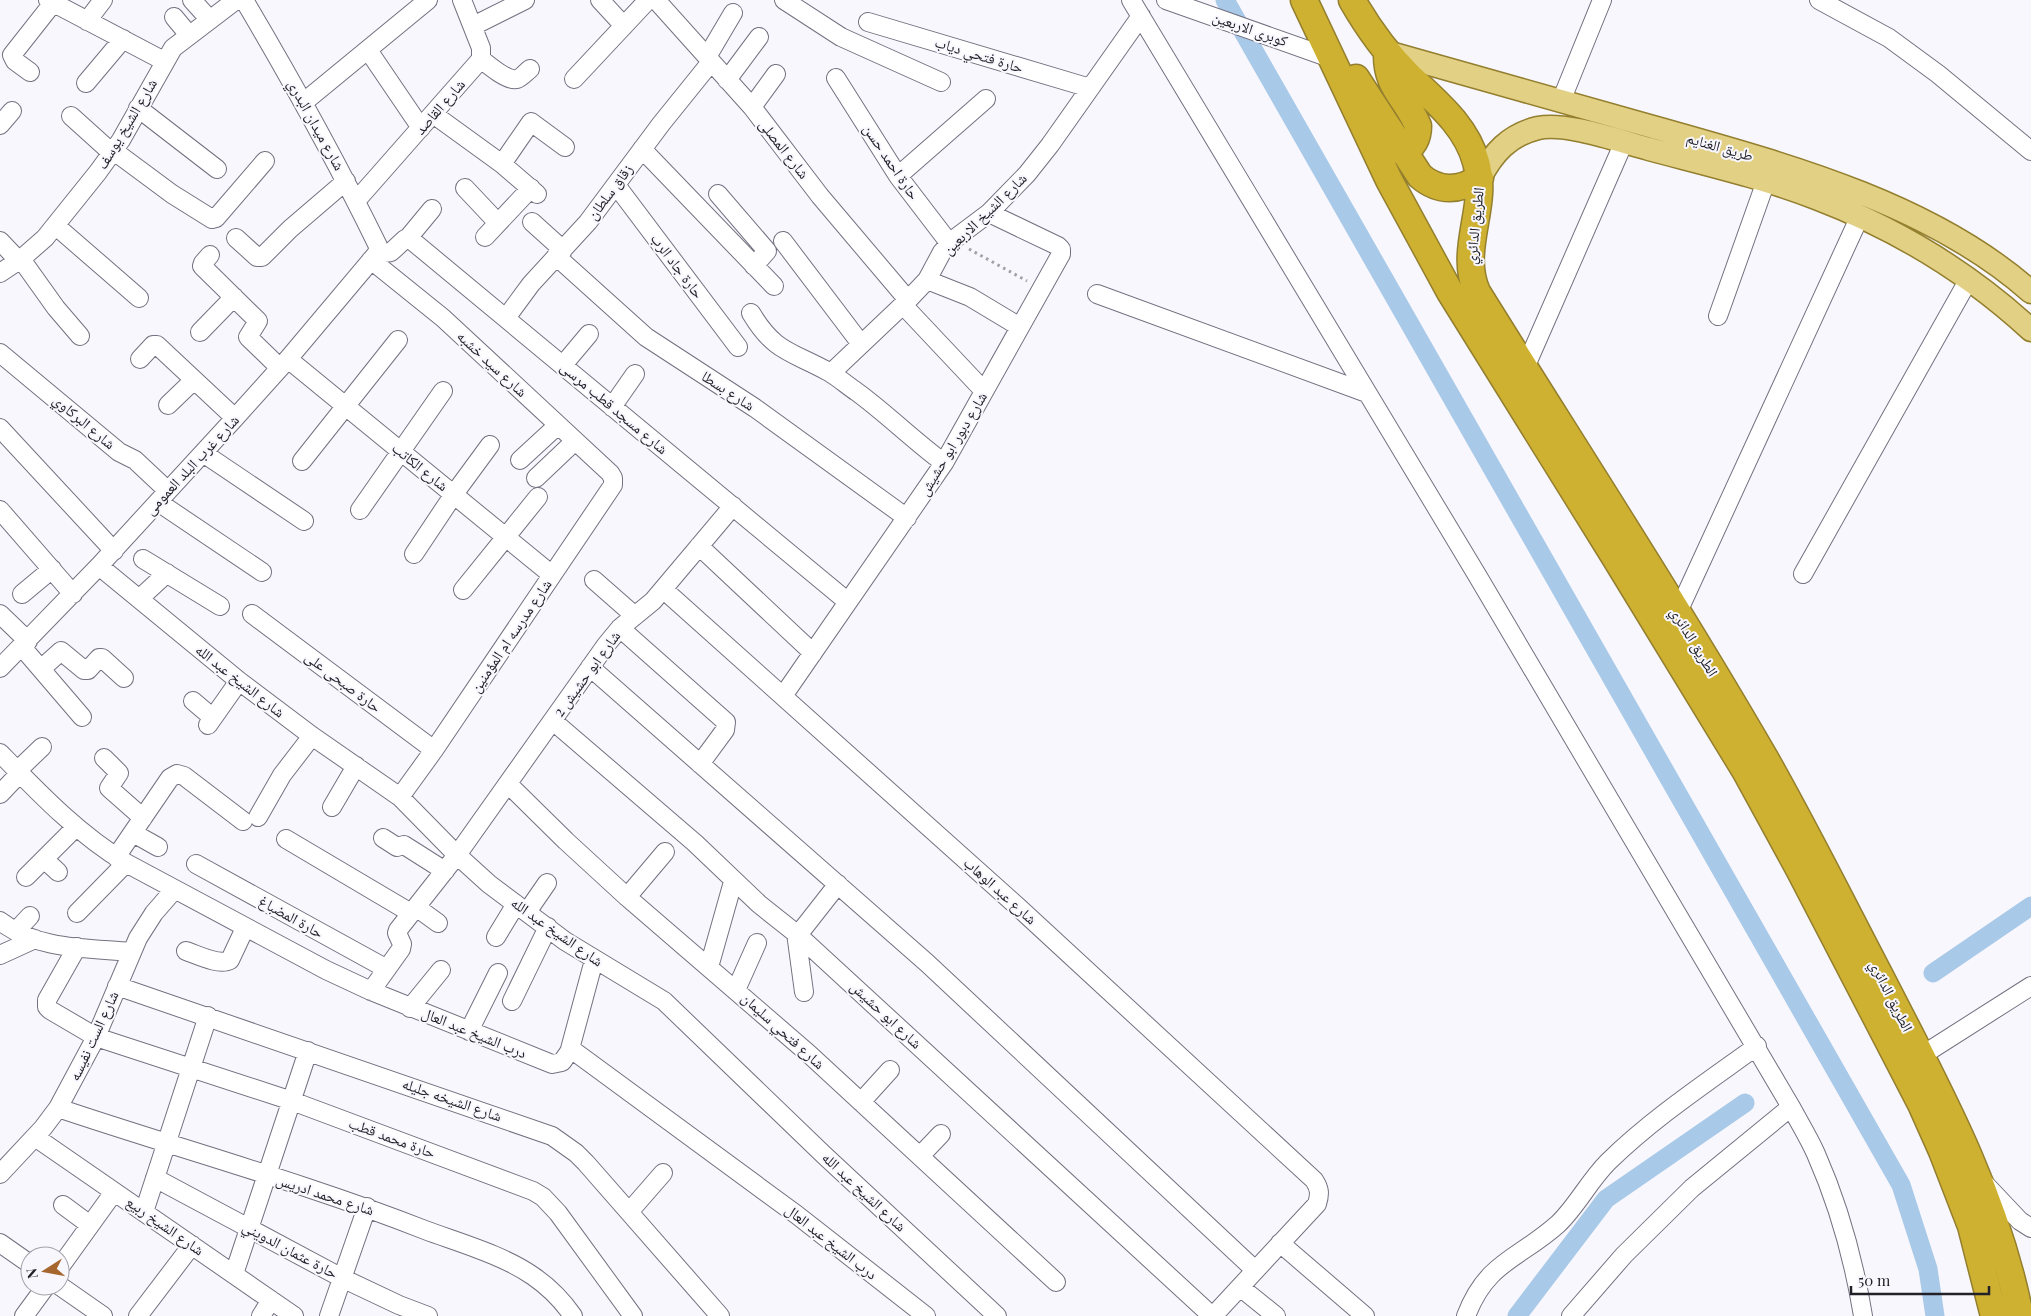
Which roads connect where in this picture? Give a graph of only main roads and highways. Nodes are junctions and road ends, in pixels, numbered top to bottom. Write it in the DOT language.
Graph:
graph roads {
  1 [pos="1304,0"];
  2 [pos="1352,0"];
  3 [pos="1387,52"];
  4 [pos="1332,59"];
  5 [pos="1403,152"];
  6 [pos="1480,178"];
  7 [pos="2029,287"];
  8 [pos="2031,330"];
  9 [pos="1992,1254"];
  10 [pos="1994,1316"];
  11 [pos="2020,1316"];
  1 -- 4 [label="highway, الطريق الدائري"];
  2 -- 3 [label="highway, الطريق الدائري"];
  3 -- 5 [label="highway"];
  3 -- 6 [label="highway, الطريق الدائري"];
  3 -- 7 [label="main road, طريق الغنايم"];
  4 -- 5 [label="highway"];
  4 -- 9 [label="highway, الطريق الدائري"];
  5 -- 6 [label="highway"];
  6 -- 8 [label="main road, طريق الغنايم"];
  6 -- 9 [label="highway, الطريق الدائري"];
  9 -- 10 [label="highway, الطريق الدائري"];
  9 -- 11 [label="highway, الطريق الدائري"];
}
